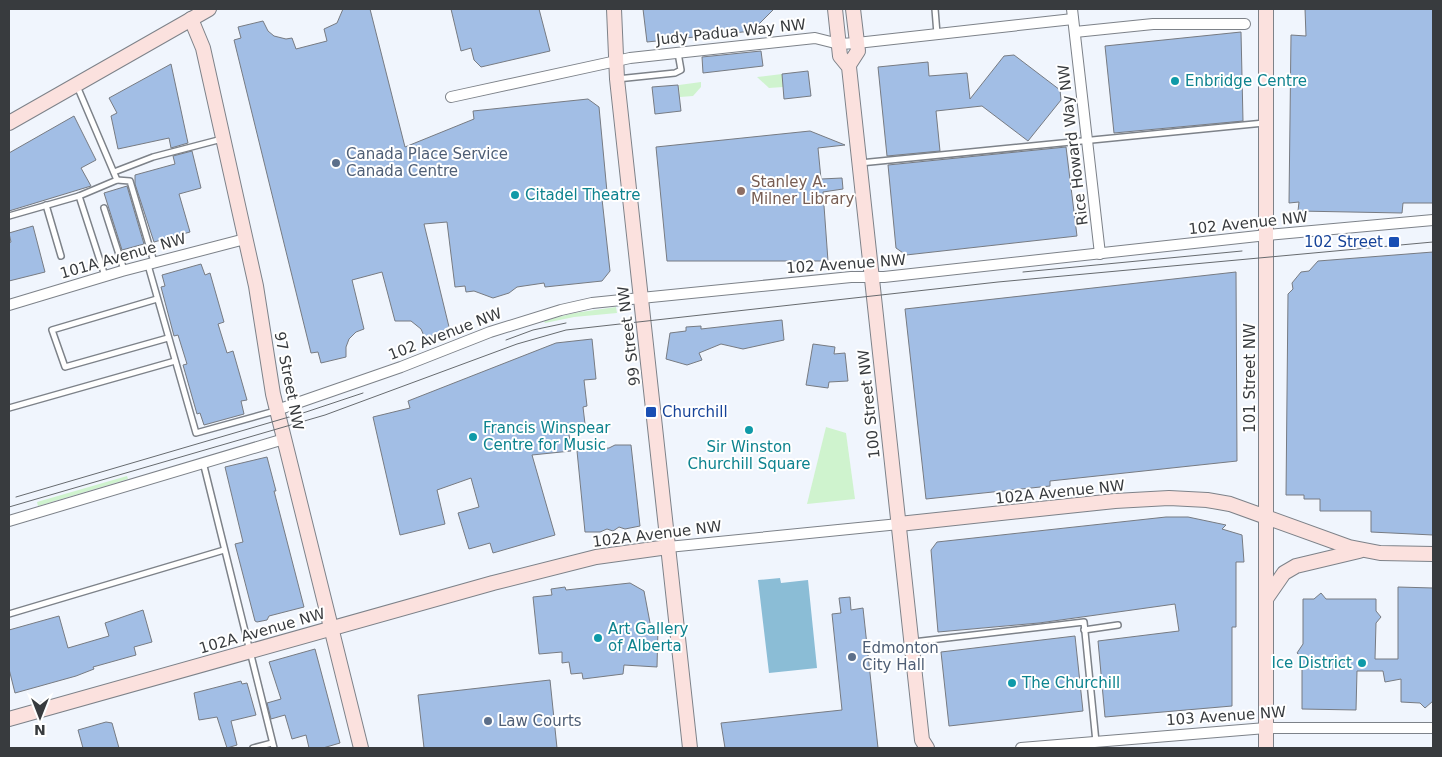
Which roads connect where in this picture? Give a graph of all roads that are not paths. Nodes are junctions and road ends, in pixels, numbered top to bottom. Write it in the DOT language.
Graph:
graph roads {
  1 [pos="209,9"];
  2 [pos="614,9"];
  3 [pos="834,9"];
  4 [pos="853,9"];
  5 [pos="935,9"];
  6 [pos="1266,9"];
  7 [pos="1073,14"];
  8 [pos="191,19"];
  9 [pos="1245,24"];
  10 [pos="1075,32"];
  11 [pos="938,34"];
  12 [pos="848,44"];
  13 [pos="678,52"];
  14 [pos="616,61"];
  15 [pos="617,79"];
  16 [pos="76,84"];
  17 [pos="451,97"];
  18 [pos="9,123"];
  19 [pos="1267,123"];
  20 [pos="223,139"];
  21 [pos="1087,140"];
  22 [pos="860,163"];
  23 [pos="114,172"];
  24 [pos="117,180"];
  25 [pos="79,196"];
  26 [pos="46,205"];
  27 [pos="104,208"];
  28 [pos="9,216"];
  29 [pos="1433,220"];
  30 [pos="1267,235"];
  31 [pos="245,239"];
  32 [pos="1100,254"];
  33 [pos="62,256"];
  34 [pos="151,264"];
  35 [pos="124,271"];
  36 [pos="104,276"];
  37 [pos="872,277"];
  38 [pos="641,298"];
  39 [pos="157,299"];
  40 [pos="9,305"];
  41 [pos="168,338"];
  42 [pos="175,361"];
  43 [pos="9,408"];
  44 [pos="278,410"];
  45 [pos="284,438"];
  46 [pos="203,461"];
  47 [pos="1266,516"];
  48 [pos="9,521"];
  49 [pos="899,524"];
  50 [pos="668,547"];
  51 [pos="224,550"];
  52 [pos="1364,550"];
  53 [pos="1433,554"];
  54 [pos="1266,599"];
  55 [pos="9,614"];
  56 [pos="1118,626"];
  57 [pos="332,628"];
  58 [pos="1084,630"];
  59 [pos="911,642"];
  60 [pos="250,651"];
  61 [pos="9,719"];
  62 [pos="1266,728"];
  63 [pos="1433,728"];
  64 [pos="1096,742"];
  65 [pos="273,745"];
  66 [pos="922,746"];
  67 [pos="253,748"];
  68 [pos="361,748"];
  69 [pos="690,748"];
  70 [pos="1021,748"];
  71 [pos="1266,748"];
  1 -- 8 [label="main road"];
  2 -- 14 [label="main road, 99 Street NW"];
  3 -- 12 [label="main road, 100 Street NW"];
  4 -- 12 [label="main road, 100 Street NW"];
  5 -- 11 [label="lane"];
  6 -- 19 [label="main road, 101 Street NW"];
  7 -- 10 [label="street, Rice Howard Way NW"];
  7 -- 11 [label="street, Rice Howard Way NW"];
  8 -- 16 [label="main road"];
  8 -- 20 [label="main road, 97 Street NW"];
  9 -- 10 [label="street"];
  10 -- 21 [label="street, Rice Howard Way NW"];
  11 -- 12 [label="street, Rice Howard Way NW"];
  12 -- 13 [label="street, Judy Padua Way NW"];
  12 -- 22 [label="main road, 100 Street NW"];
  13 -- 14 [label="street, Judy Padua Way NW"];
  13 -- 15 [label="lane"];
  14 -- 15 [label="main road, 99 Street NW"];
  14 -- 17 [label="street, Judy Padua Way NW"];
  15 -- 38 [label="main road, 99 Street NW"];
  16 -- 18 [label="main road"];
  16 -- 23 [label="lane"];
  19 -- 21 [label="lane"];
  19 -- 30 [label="main road, 101 Street NW"];
  20 -- 23 [label="lane"];
  20 -- 31 [label="main road, 97 Street NW"];
  21 -- 22 [label="lane"];
  21 -- 32 [label="street, Rice Howard Way NW"];
  22 -- 37 [label="main road, 100 Street NW"];
  23 -- 24 [label="lane"];
  24 -- 25 [label="lane"];
  24 -- 34 [label="lane"];
  25 -- 26 [label="lane"];
  25 -- 36 [label="lane"];
  26 -- 28 [label="lane"];
  26 -- 33 [label="lane"];
  27 -- 35 [label="lane"];
  29 -- 30 [label="street, 102 Avenue NW"];
  30 -- 32 [label="street, 102 Avenue NW"];
  30 -- 47 [label="main road, 101 Street NW"];
  31 -- 34 [label="street, 101A Avenue NW"];
  31 -- 44 [label="main road, 97 Street NW"];
  32 -- 37 [label="street, 102 Avenue NW"];
  34 -- 35 [label="street, 101A Avenue NW"];
  34 -- 39 [label="lane"];
  35 -- 36 [label="street, 101A Avenue NW"];
  36 -- 40 [label="street, 101A Avenue NW"];
  37 -- 38 [label="street, 102 Avenue NW"];
  37 -- 49 [label="main road, 100 Street NW"];
  38 -- 44 [label="street, 102 Avenue NW"];
  38 -- 50 [label="main road, 99 Street NW"];
  39 -- 41 [label="lane"];
  39 -- 41 [label="lane"];
  41 -- 42 [label="lane"];
  42 -- 43 [label="lane"];
  42 -- 44 [label="lane"];
  44 -- 45 [label="main road, 97 Street NW"];
  45 -- 46 [label="street"];
  45 -- 57 [label="main road, 97 Street NW"];
  46 -- 48 [label="street"];
  46 -- 51 [label="lane"];
  47 -- 49 [label="main road, 102A Avenue NW"];
  47 -- 52 [label="main road"];
  47 -- 54 [label="main road, 101 Street NW"];
  49 -- 50 [label="street, 102A Avenue NW"];
  49 -- 59 [label="main road, 100 Street NW"];
  50 -- 57 [label="main road, 102A Avenue NW"];
  50 -- 69 [label="main road, 99 Street NW"];
  51 -- 55 [label="lane"];
  51 -- 60 [label="lane"];
  52 -- 53 [label="main road"];
  52 -- 54 [label="main road"];
  54 -- 62 [label="main road, 101 Street NW"];
  56 -- 58 [label="lane"];
  57 -- 60 [label="main road, 102A Avenue NW"];
  57 -- 68 [label="main road, 97 Street NW"];
  58 -- 59 [label="lane"];
  58 -- 64 [label="lane"];
  59 -- 66 [label="main road, 100 Street NW"];
  60 -- 61 [label="main road, 102A Avenue NW"];
  60 -- 65 [label="lane"];
  62 -- 63 [label="street, 103 Avenue NW"];
  62 -- 64 [label="street, 103 Avenue NW"];
  62 -- 71 [label="main road, 101 Street NW"];
  64 -- 70 [label="street, 103 Avenue NW"];
  65 -- 67 [label="lane"];
}
